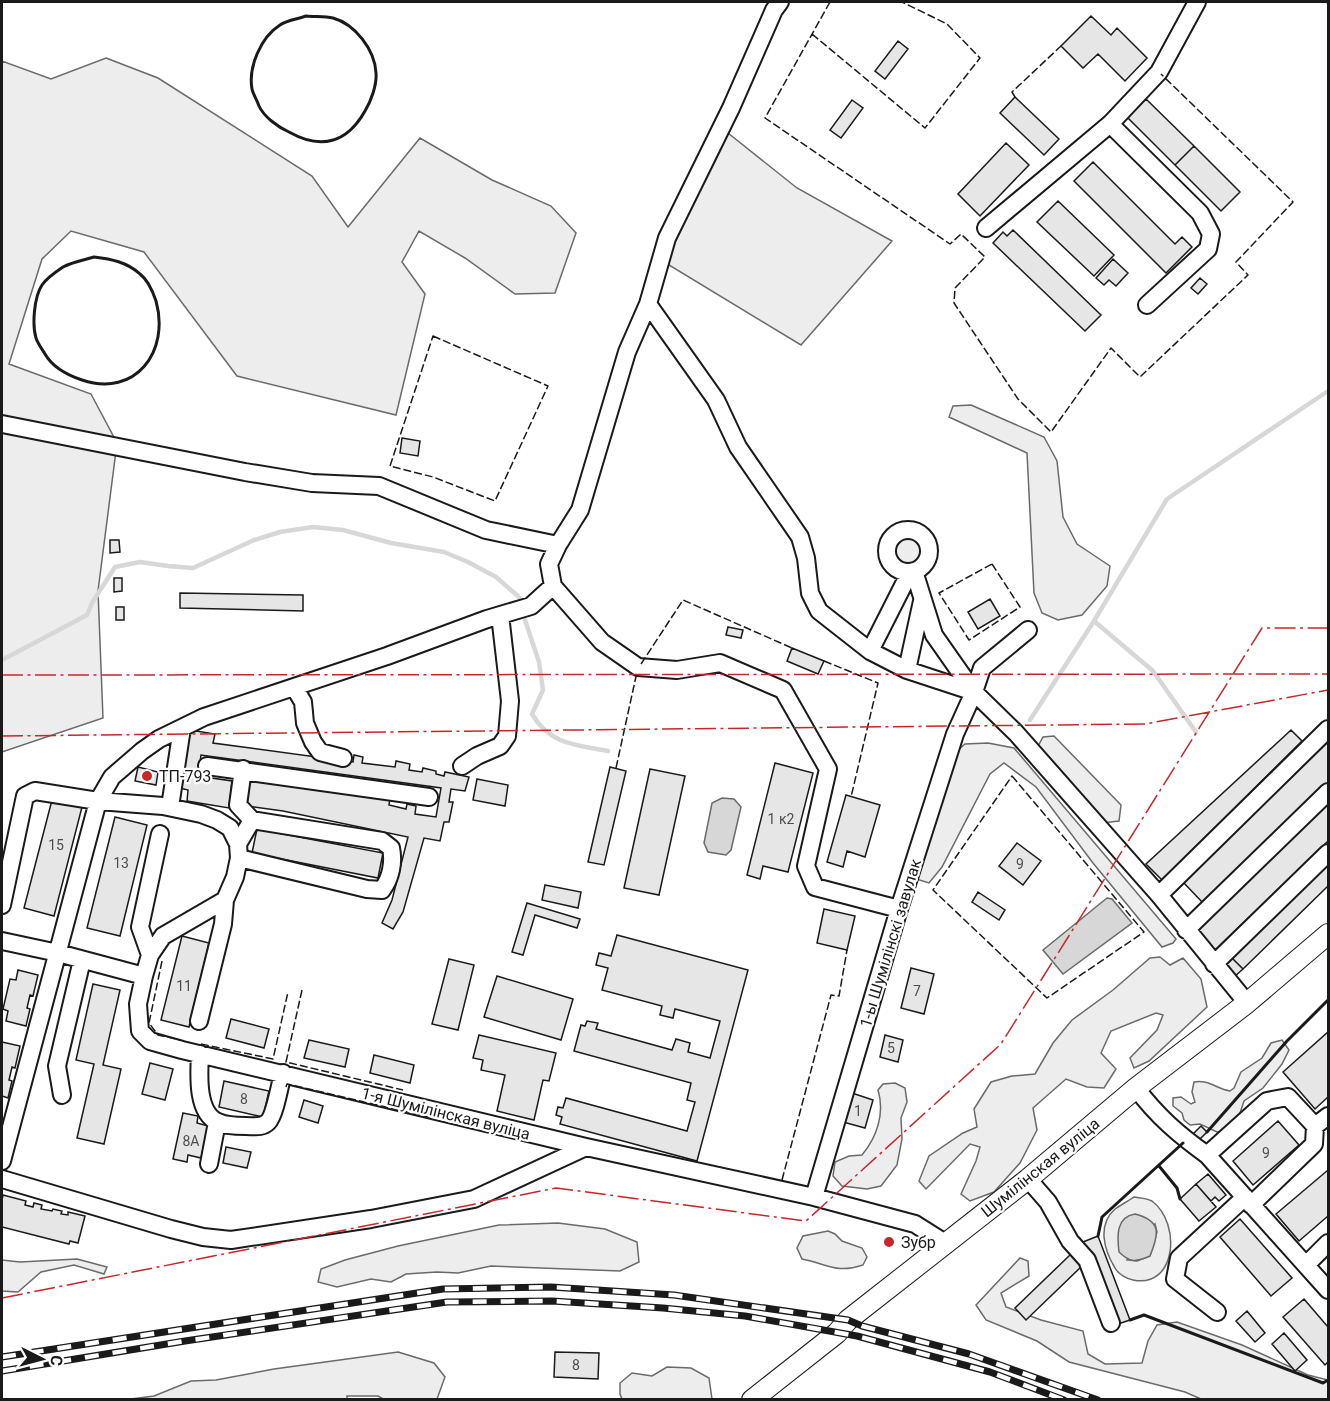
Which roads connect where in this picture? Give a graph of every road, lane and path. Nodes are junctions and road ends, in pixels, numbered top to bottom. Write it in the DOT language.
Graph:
graph roads {
  1 [pos="780,2"];
  2 [pos="1197,2"];
  3 [pos="1110,124"];
  4 [pos="986,228"];
  5 [pos="648,304"];
  6 [pos="1147,305"];
  7 [pos="2,424"];
  8 [pos="558,545"];
  9 [pos="553,586"];
  10 [pos="922,599"];
  11 [pos="500,615"];
  12 [pos="1028,630"];
  13 [pos="870,651"];
  14 [pos="907,670"];
  15 [pos="294,687"];
  16 [pos="974,692"];
  17 [pos="182,728"];
  18 [pos="1329,729"];
  19 [pos="343,758"];
  20 [pos="207,766"];
  21 [pos="462,766"];
  22 [pos="243,769"];
  23 [pos="1329,792"];
  24 [pos="429,797"];
  25 [pos="98,801"];
  26 [pos="170,807"];
  27 [pos="252,820"];
  28 [pos="160,834"];
  29 [pos="238,851"];
  30 [pos="1329,853"];
  31 [pos="1159,896"];
  32 [pos="225,900"];
  33 [pos="2,905"];
  34 [pos="899,909"];
  35 [pos="1186,930"];
  36 [pos="1329,934"];
  37 [pos="2,940"];
  38 [pos="58,953"];
  39 [pos="150,955"];
  40 [pos="82,960"];
  41 [pos="1214,964"];
  42 [pos="144,976"];
  43 [pos="1247,1003"];
  44 [pos="199,1021"];
  45 [pos="200,1054"];
  46 [pos="283,1073"];
  47 [pos="1137,1088"];
  48 [pos="62,1095"];
  49 [pos="1322,1121"];
  50 [pos="217,1122"];
  51 [pos="586,1147"];
  52 [pos="1207,1155"];
  53 [pos="2,1161"];
  54 [pos="209,1164"];
  55 [pos="2,1179"];
  56 [pos="1028,1179"];
  57 [pos="814,1197"];
  58 [pos="1248,1201"];
  59 [pos="945,1243"];
  60 [pos="1329,1244"];
  61 [pos="1306,1265"];
  62 [pos="1329,1290"];
  63 [pos="1218,1312"];
  64 [pos="1111,1323"];
  65 [pos="752,1400"];
  1 -- 5 [label="street"];
  2 -- 3 [label="street"];
  3 -- 4 [label="street"];
  3 -- 6 [label="street"];
  5 -- 8 [label="street"];
  5 -- 13 [label="street"];
  7 -- 8 [label="street"];
  8 -- 9 [label="street"];
  9 -- 11 [label="street"];
  9 -- 34 [label="street"];
  10 -- 13 [label="street"];
  10 -- 14 [label="street"];
  10 -- 16 [label="street"];
  11 -- 15 [label="street"];
  11 -- 21 [label="street"];
  12 -- 16 [label="street, 1-ы Шумілінскі завулак"];
  13 -- 14 [label="street"];
  14 -- 16 [label="street"];
  15 -- 17 [label="street"];
  15 -- 19 [label="street"];
  16 -- 31 [label="street"];
  16 -- 34 [label="street, 1-ы Шумілінскі завулак"];
  17 -- 25 [label="street"];
  17 -- 26 [label="street"];
  18 -- 31 [label="street"];
  20 -- 22 [label="street"];
  22 -- 24 [label="street"];
  22 -- 27 [label="street"];
  23 -- 35 [label="street"];
  25 -- 26 [label="street"];
  25 -- 33 [label="street"];
  25 -- 38 [label="street"];
  26 -- 29 [label="street"];
  27 -- 29 [label="street"];
  27 -- 29 [label="street"];
  28 -- 39 [label="street"];
  29 -- 32 [label="street"];
  30 -- 41 [label="street"];
  31 -- 35 [label="street"];
  32 -- 39 [label="street"];
  32 -- 44 [label="street"];
  34 -- 57 [label="street, 1-ы Шумілінскі завулак"];
  35 -- 41 [label="street"];
  36 -- 43 [label="main road, Шумілінская вуліца"];
  37 -- 38 [label="street"];
  38 -- 40 [label="street"];
  38 -- 53 [label="street"];
  39 -- 42 [label="street, 1-я Шумілінская вуліца"];
  40 -- 42 [label="street"];
  40 -- 48 [label="street"];
  41 -- 43 [label="street"];
  42 -- 45 [label="street, 1-я Шумілінская вуліца"];
  43 -- 47 [label="main road, Шумілінская вуліца"];
  45 -- 46 [label="street, 1-я Шумілінская вуліца"];
  45 -- 50 [label="street"];
  46 -- 50 [label="street"];
  46 -- 51 [label="street, 1-я Шумілінская вуліца"];
  47 -- 52 [label="street"];
  47 -- 56 [label="main road, Шумілінская вуліца"];
  49 -- 52 [label="street"];
  49 -- 58 [label="street"];
  50 -- 54 [label="street"];
  51 -- 55 [label="street"];
  51 -- 57 [label="street, 1-я Шумілінская вуліца"];
  52 -- 58 [label="street"];
  56 -- 59 [label="main road, Шумілінская вуліца"];
  56 -- 64 [label="street"];
  57 -- 59 [label="street, 1-я Шумілінская вуліца"];
  58 -- 61 [label="street"];
  58 -- 63 [label="street"];
  59 -- 65 [label="main road, Шумілінская вуліца"];
  60 -- 61 [label="street"];
  61 -- 62 [label="street"];
}
